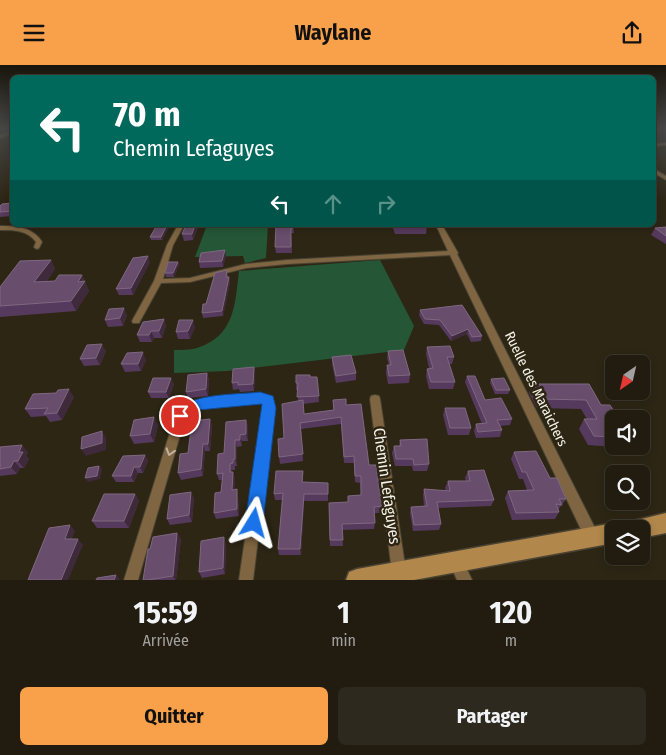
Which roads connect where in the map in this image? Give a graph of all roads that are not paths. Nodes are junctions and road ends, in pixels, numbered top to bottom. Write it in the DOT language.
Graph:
graph roads {
  1 [pos="180,227"];
  2 [pos="440,227"];
  3 [pos="0,228"];
  4 [pos="36,247"];
  5 [pos="454,253"];
  6 [pos="158,281"];
  7 [pos="136,321"];
  8 [pos="375,399"];
  9 [pos="666,523"];
  10 [pos="650,526"];
  11 [pos="605,535"];
  12 [pos="593,537"];
  13 [pos="460,571"];
  14 [pos="399,573"];
  15 [pos="131,580"];
  16 [pos="246,580"];
  17 [pos="357,580"];
  1 -- 6 [label="street"];
  2 -- 5 [label="street, Ruelle des Maraichers"];
  3 -- 4 [label="street"];
  5 -- 6 [label="street"];
  5 -- 12 [label="street, Ruelle des Maraichers"];
  6 -- 7 [label="street"];
  8 -- 14 [label="street, Chemin Lefaguyes"];
  9 -- 10 [label="main road"];
  11 -- 12 [label="main road"];
  12 -- 13 [label="main road"];
  13 -- 14 [label="main road"];
  14 -- 17 [label="main road"];
  16 -- 15 [label="street, one-way"];
}
